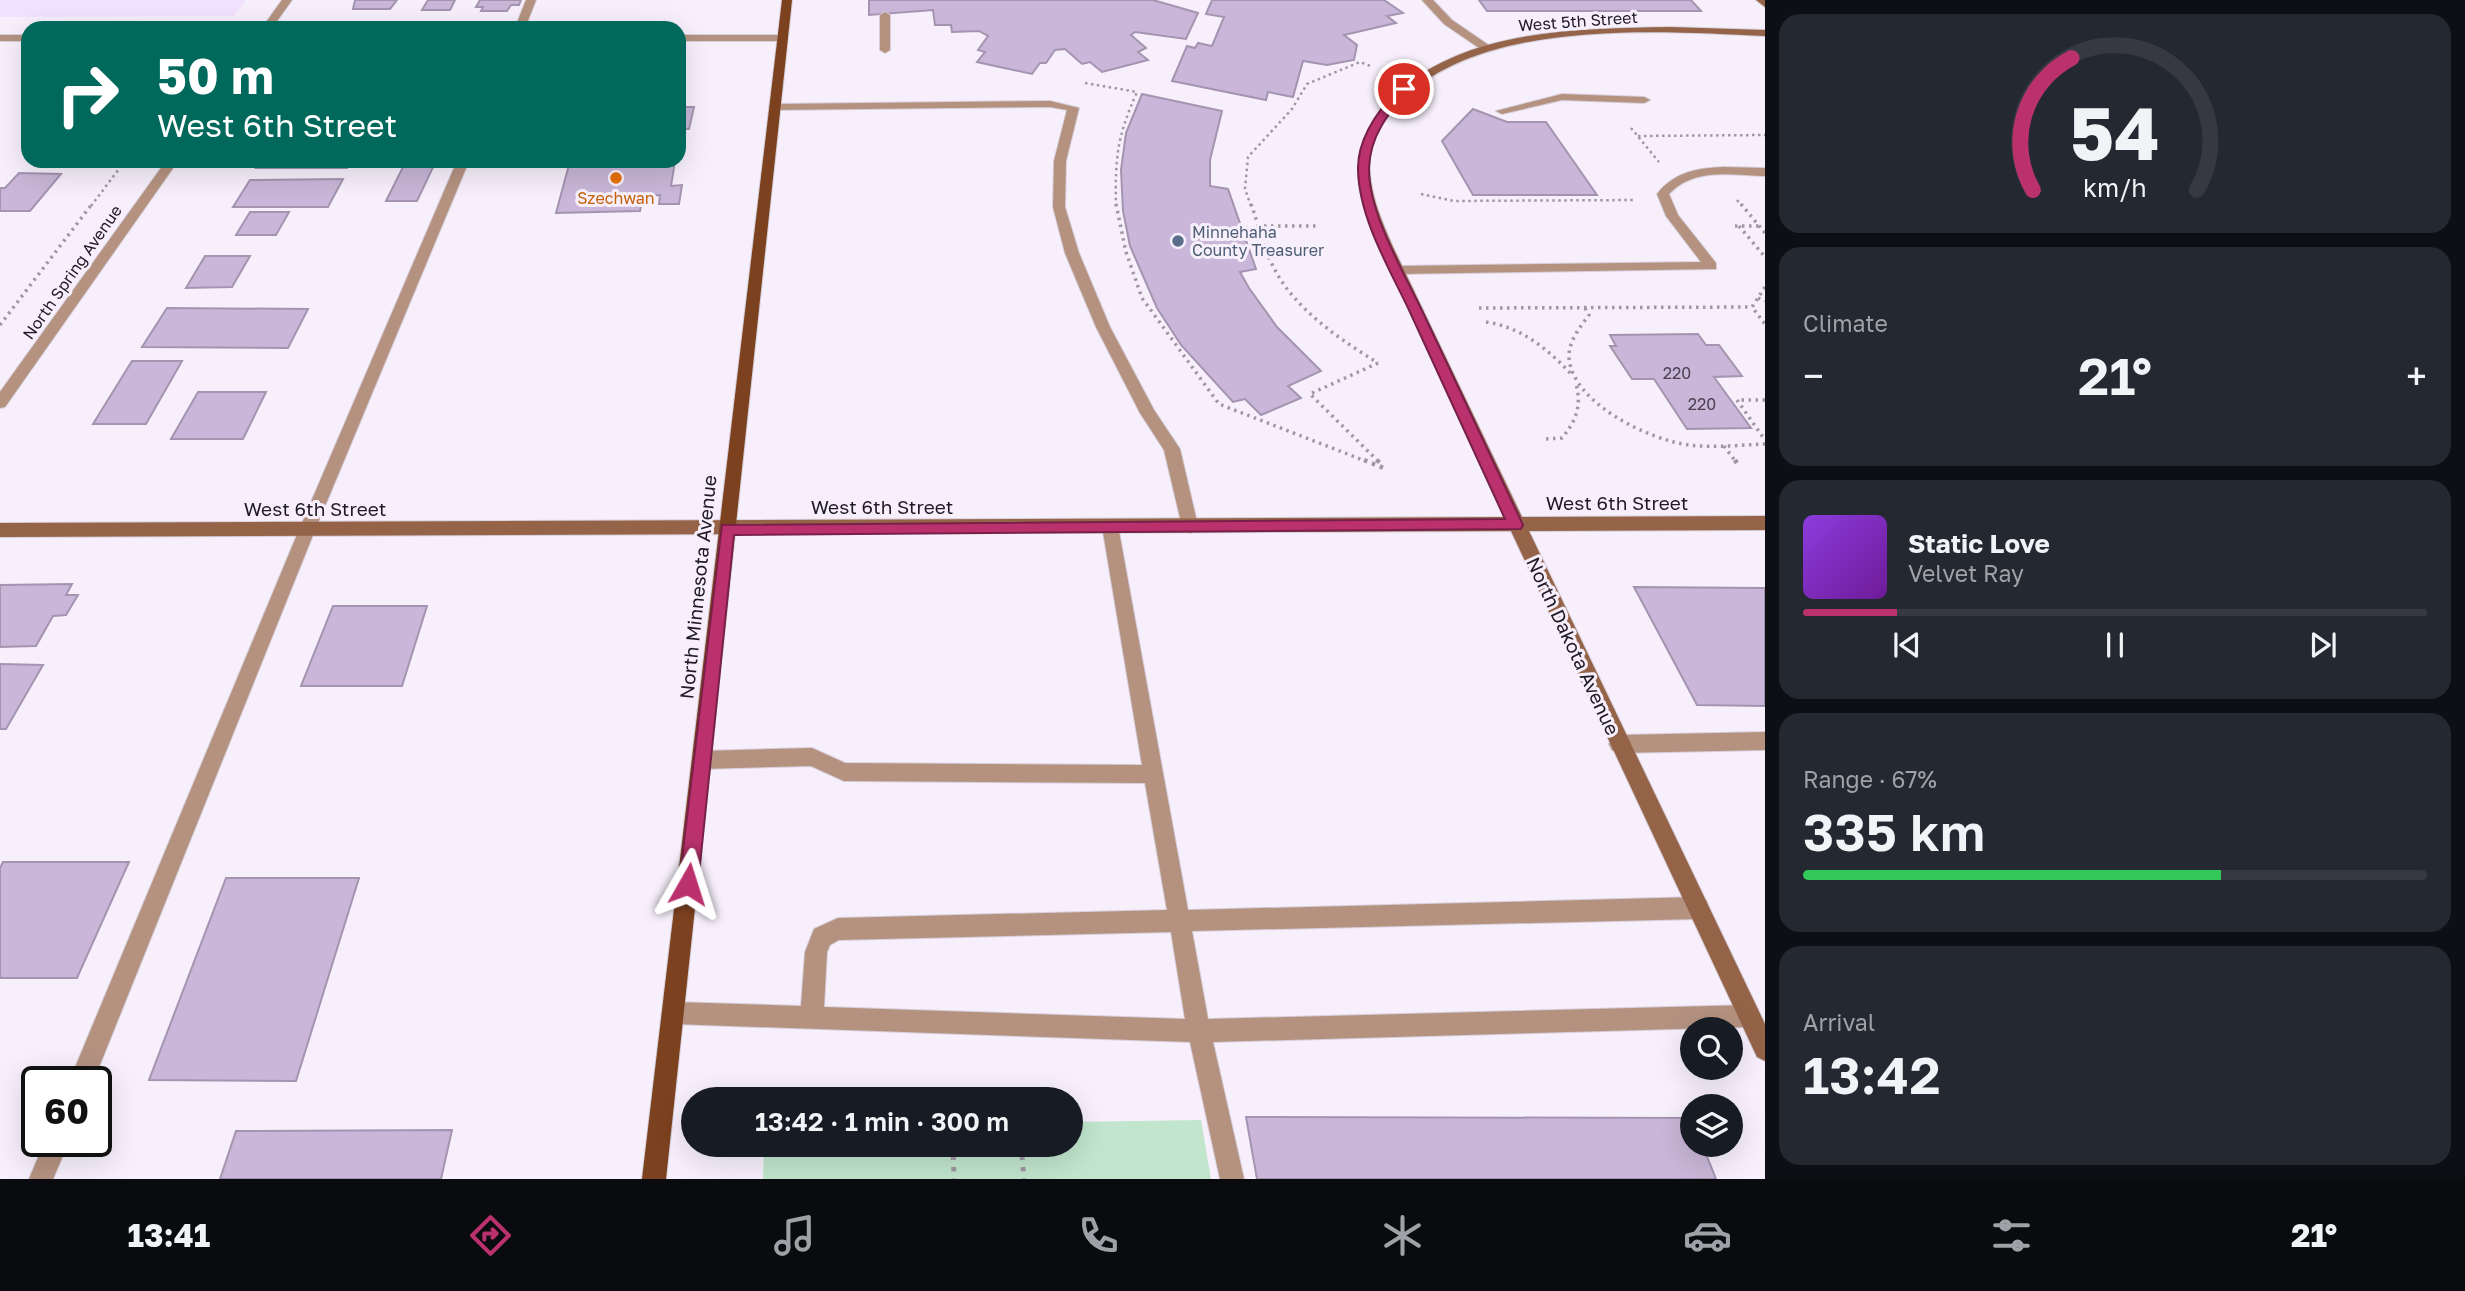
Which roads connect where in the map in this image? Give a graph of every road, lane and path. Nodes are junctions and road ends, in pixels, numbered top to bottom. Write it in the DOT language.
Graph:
graph roads {
  1 [pos="287,0"];
  2 [pos="531,0"];
  3 [pos="787,0"];
  4 [pos="1427,0"];
  5 [pos="885,15"];
  6 [pos="272,21"];
  7 [pos="523,21"];
  8 [pos="1765,33"];
  9 [pos="686,37"];
  10 [pos="783,37"];
  11 [pos="21,39"];
  12 [pos="2,41"];
  13 [pos="1486,48"];
  14 [pos="886,50"];
  15 [pos="1373,67"];
  16 [pos="1404,89"];
  17 [pos="1644,100"];
  18 [pos="1049,104"];
  19 [pos="775,107"];
  20 [pos="1502,111"];
  21 [pos="1765,135"];
  22 [pos="1638,136"];
  23 [pos="119,168"];
  24 [pos="167,168"];
  25 [pos="460,168"];
  26 [pos="1715,172"];
  27 [pos="1765,172"];
  28 [pos="1420,194"];
  29 [pos="1665,200"];
  30 [pos="1257,226"];
  31 [pos="1319,226"];
  32 [pos="1759,226"];
  33 [pos="1765,233"];
  34 [pos="1762,254"];
  35 [pos="1397,270"];
  36 [pos="1765,287"];
  37 [pos="1758,298"];
  38 [pos="1765,301"];
  39 [pos="1752,307"];
  40 [pos="1479,308"];
  41 [pos="1586,308"];
  42 [pos="1486,322"];
  43 [pos="1765,324"];
  44 [pos="0,325"];
  45 [pos="1574,378"];
  46 [pos="1765,400"];
  47 [pos="0,403"];
  48 [pos="1546,439"];
  49 [pos="1765,442"];
  50 [pos="1723,445"];
  51 [pos="1738,466"];
  52 [pos="1765,523"];
  53 [pos="1515,525"];
  54 [pos="1110,526"];
  55 [pos="1190,526"];
  56 [pos="727,529"];
  57 [pos="0,530"];
  58 [pos="307,530"];
  59 [pos="1765,741"];
  60 [pos="1619,744"];
  61 [pos="702,760"];
  62 [pos="1154,775"];
  63 [pos="1698,908"];
  64 [pos="1179,922"];
  65 [pos="674,1013"];
  66 [pos="1749,1016"];
  67 [pos="812,1017"];
  68 [pos="1199,1031"];
  69 [pos="1765,1049"];
  70 [pos="88,1066"];
  71 [pos="50,1157"];
  72 [pos="953,1157"];
  73 [pos="1022,1157"];
  74 [pos="41,1179"];
  75 [pos="654,1179"];
  76 [pos="954,1179"];
  77 [pos="1024,1179"];
  78 [pos="1232,1179"];
  1 -- 6 [label="street"];
  2 -- 7 [label="street"];
  3 -- 10 [label="main road, North Minnesota Avenue"];
  4 -- 13 [label="street"];
  5 -- 14 [label="street"];
  8 -- 13 [label="street, West 5th Street"];
  9 -- 10 [label="street"];
  10 -- 19 [label="main road, North Minnesota Avenue"];
  11 -- 12 [label="street"];
  13 -- 16 [label="street, West 5th Street"];
  15 -- 30 [label="path"];
  16 -- 35 [label="street, North Dakota Avenue"];
  17 -- 20 [label="street"];
  18 -- 19 [label="street"];
  18 -- 30 [label="path"];
  18 -- 55 [label="street"];
  19 -- 56 [label="main road, North Minnesota Avenue"];
  21 -- 22 [label="path"];
  23 -- 44 [label="path"];
  24 -- 47 [label="street, North Spring Avenue"];
  25 -- 58 [label="street"];
  26 -- 27 [label="street"];
  26 -- 29 [label="street"];
  26 -- 32 [label="path"];
  28 -- 29 [label="path"];
  29 -- 35 [label="street"];
  30 -- 31 [label="path"];
  32 -- 33 [label="path"];
  32 -- 34 [label="path"];
  35 -- 53 [label="street, North Dakota Avenue"];
  36 -- 37 [label="path"];
  37 -- 38 [label="path"];
  37 -- 39 [label="path"];
  39 -- 41 [label="path"];
  39 -- 43 [label="path"];
  40 -- 41 [label="path"];
  41 -- 45 [label="path"];
  42 -- 45 [label="path"];
  45 -- 48 [label="path"];
  45 -- 50 [label="path"];
  46 -- 49 [label="path"];
  49 -- 50 [label="path"];
  50 -- 51 [label="path"];
  52 -- 53 [label="street, West 6th Street"];
  53 -- 55 [label="street, West 6th Street"];
  53 -- 60 [label="street, North Dakota Avenue"];
  54 -- 55 [label="street, West 6th Street"];
  54 -- 56 [label="street, West 6th Street"];
  54 -- 62 [label="street"];
  56 -- 58 [label="street, West 6th Street"];
  56 -- 61 [label="main road, North Minnesota Avenue"];
  57 -- 58 [label="street, West 6th Street"];
  58 -- 70 [label="street"];
  59 -- 60 [label="street"];
  60 -- 63 [label="street, North Dakota Avenue"];
  61 -- 62 [label="street"];
  61 -- 65 [label="main road, North Minnesota Avenue"];
  62 -- 64 [label="street"];
  63 -- 64 [label="street"];
  63 -- 66 [label="street, North Dakota Avenue"];
  64 -- 67 [label="street"];
  64 -- 68 [label="street"];
  65 -- 67 [label="street"];
  65 -- 75 [label="main road, North Minnesota Avenue"];
  66 -- 68 [label="street"];
  66 -- 69 [label="street, North Dakota Avenue"];
  67 -- 68 [label="street"];
  68 -- 78 [label="street"];
  71 -- 74 [label="street"];
  72 -- 76 [label="path"];
  73 -- 77 [label="path"];
}
